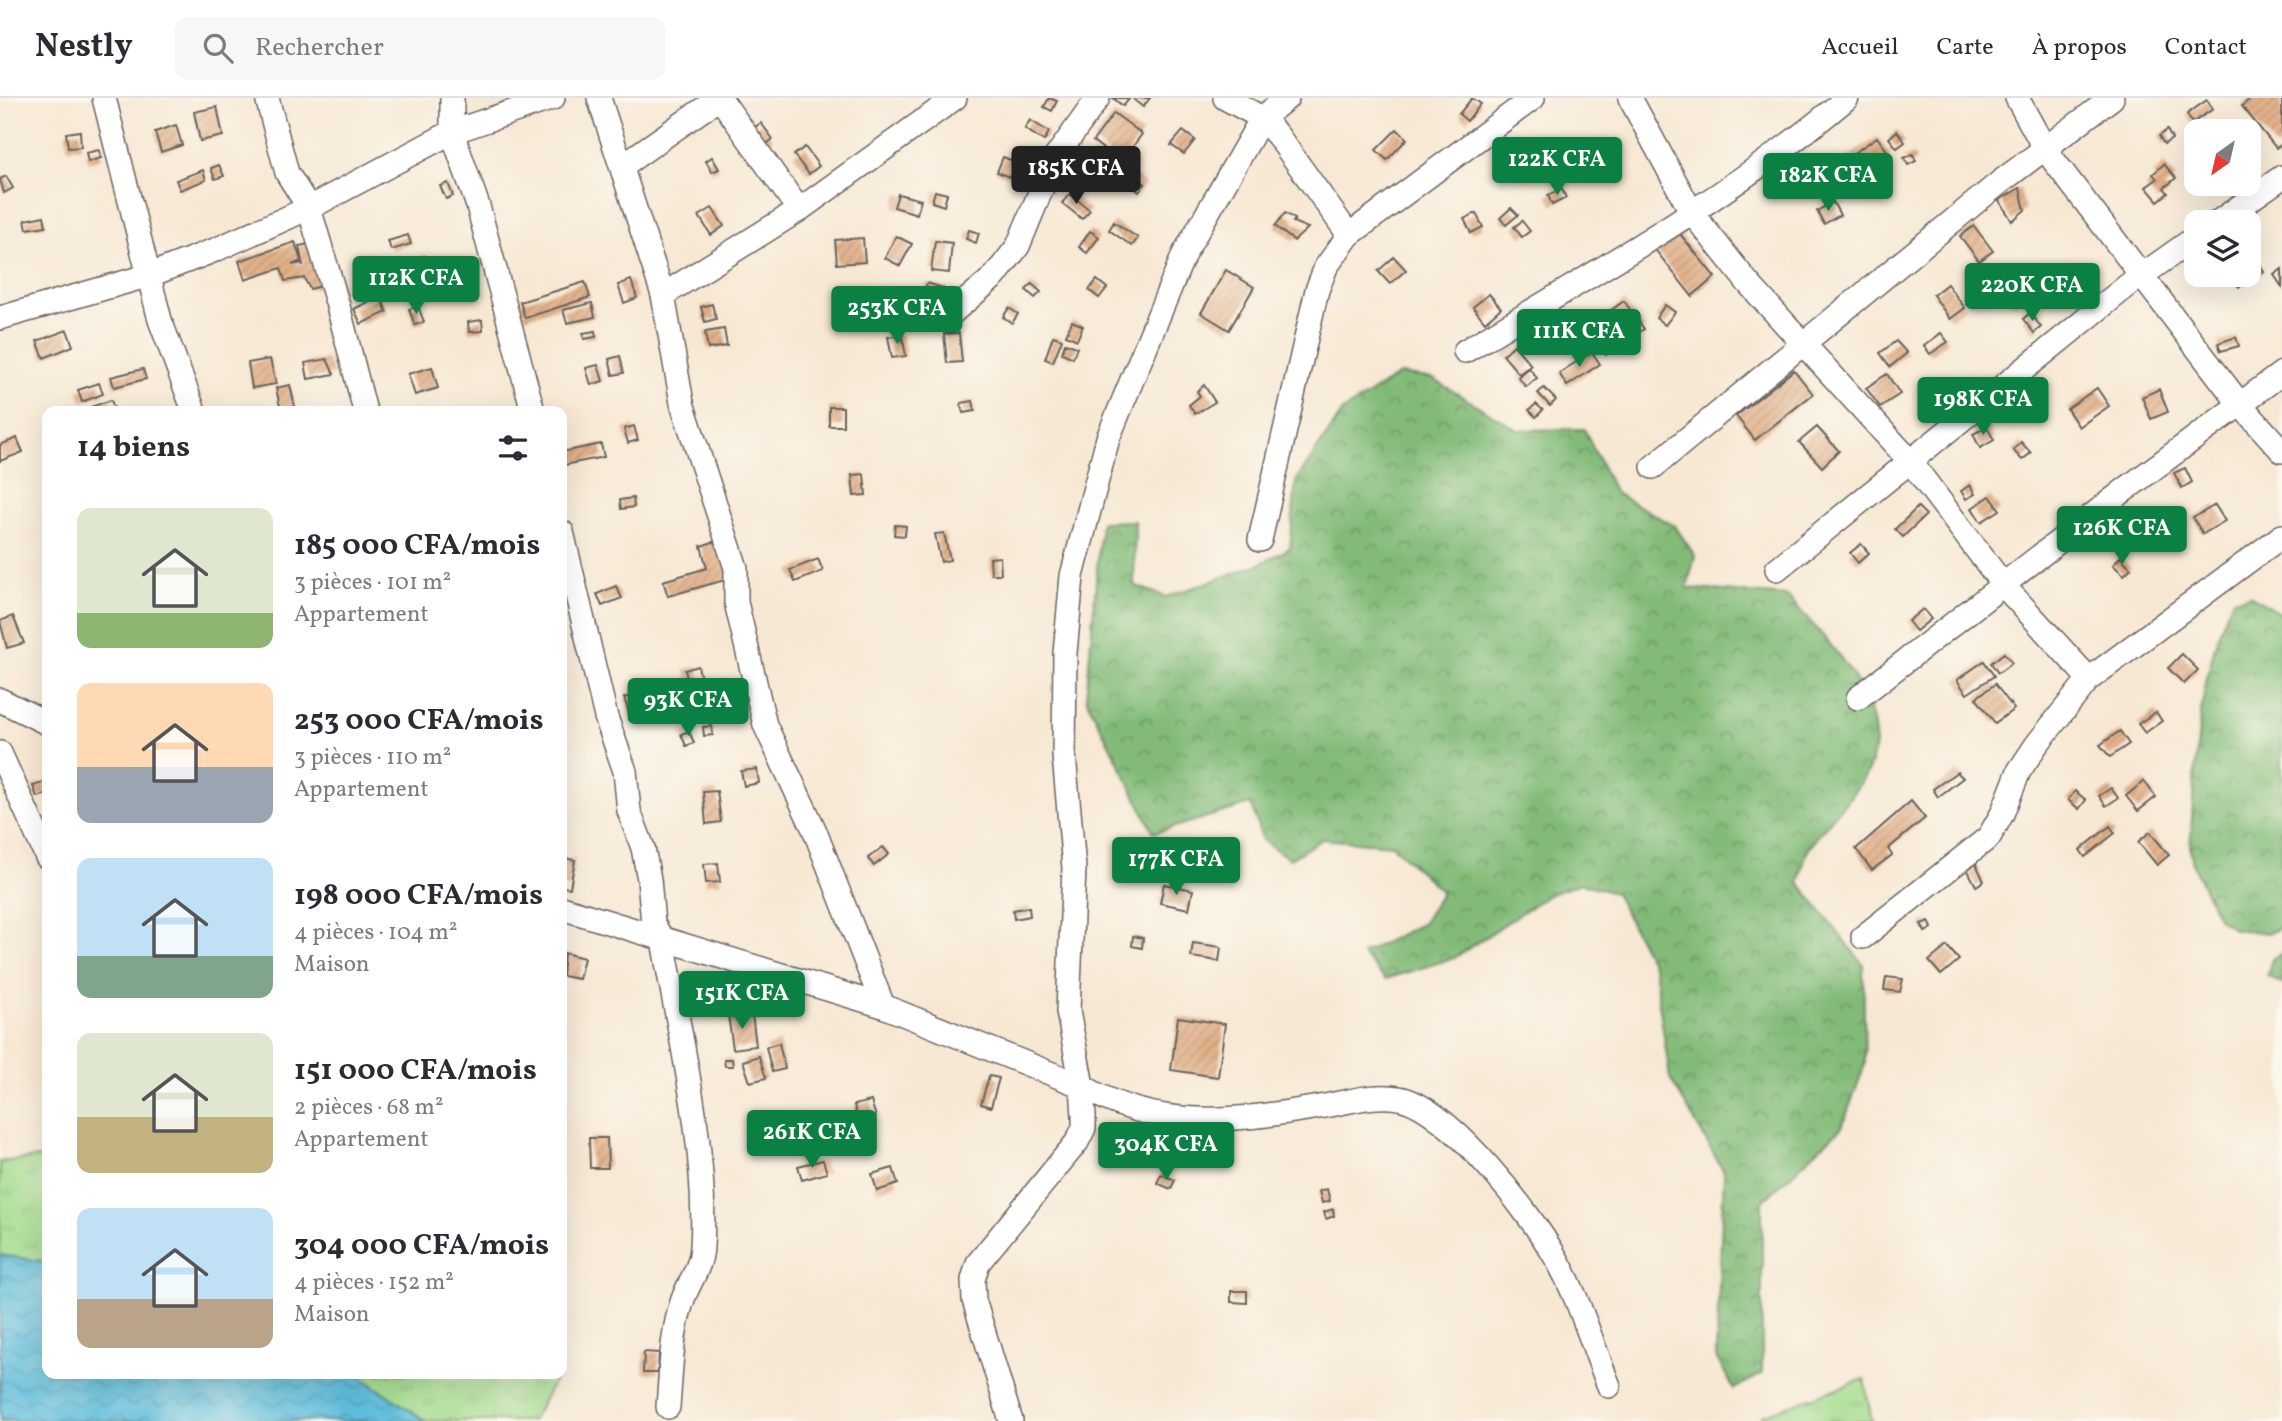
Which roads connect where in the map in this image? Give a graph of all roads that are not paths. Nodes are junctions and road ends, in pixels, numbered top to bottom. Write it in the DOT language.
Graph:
graph roads {
  1 [pos="104,98"];
  2 [pos="267,98"];
  3 [pos="452,98"];
  4 [pos="553,98"];
  5 [pos="598,98"];
  6 [pos="720,98"];
  7 [pos="955,98"];
  8 [pos="1098,98"];
  9 [pos="1226,98"];
  10 [pos="1286,98"];
  11 [pos="1533,98"];
  12 [pos="1630,98"];
  13 [pos="1847,98"];
  14 [pos="2017,98"];
  15 [pos="2112,98"];
  16 [pos="1262,118"];
  17 [pos="452,132"];
  18 [pos="2045,149"];
  19 [pos="622,166"];
  20 [pos="2282,177"];
  21 [pos="309,208"];
  22 [pos="799,210"];
  23 [pos="2235,210"];
  24 [pos="1692,213"];
  25 [pos="1349,235"];
  26 [pos="2184,245"];
  27 [pos="2143,274"];
  28 [pos="150,275"];
  29 [pos="663,295"];
  30 [pos="947,317"];
  31 [pos="0,318"];
  32 [pos="1802,341"];
  33 [pos="1465,351"];
  34 [pos="2282,373"];
  35 [pos="2239,403"];
  36 [pos="192,406"];
  37 [pos="364,406"];
  38 [pos="532,406"];
  39 [pos="2282,451"];
  40 [pos="1910,461"];
  41 [pos="1653,467"];
  42 [pos="2282,536"];
  43 [pos="1260,540"];
  44 [pos="567,554"];
  45 [pos="1777,569"];
  46 [pos="2004,586"];
  47 [pos="2089,679"];
  48 [pos="1858,698"];
  49 [pos="0,700"];
  50 [pos="42,721"];
  51 [pos="0,753"];
  52 [pos="42,847"];
  53 [pos="567,910"];
  54 [pos="1863,937"];
  55 [pos="663,940"];
  56 [pos="883,1006"];
  57 [pos="1082,1086"];
  58 [pos="1609,1386"];
  59 [pos="668,1407"];
  60 [pos="1011,1421"];
  1 -- 28 [label="street"];
  2 -- 21 [label="street"];
  3 -- 17 [label="street"];
  4 -- 17 [label="street"];
  5 -- 19 [label="street"];
  6 -- 19 [label="street"];
  6 -- 22 [label="street"];
  7 -- 22 [label="street"];
  8 -- 30 [label="street"];
  9 -- 16 [label="street"];
  10 -- 16 [label="street"];
  11 -- 25 [label="street"];
  12 -- 24 [label="street"];
  13 -- 24 [label="street"];
  14 -- 18 [label="street"];
  15 -- 18 [label="street"];
  16 -- 25 [label="street"];
  16 -- 57 [label="street"];
  17 -- 21 [label="street"];
  17 -- 38 [label="street"];
  18 -- 27 [label="street"];
  18 -- 32 [label="street"];
  19 -- 29 [label="street"];
  20 -- 23 [label="street"];
  21 -- 28 [label="street"];
  21 -- 37 [label="street"];
  22 -- 29 [label="street"];
  24 -- 32 [label="street"];
  24 -- 33 [label="street"];
  25 -- 43 [label="street"];
  26 -- 27 [label="street"];
  27 -- 35 [label="street"];
  27 -- 40 [label="street"];
  28 -- 31 [label="street"];
  28 -- 36 [label="street"];
  29 -- 56 [label="street"];
  32 -- 40 [label="street"];
  32 -- 41 [label="street"];
  34 -- 35 [label="street"];
  35 -- 39 [label="street"];
  35 -- 46 [label="street"];
  40 -- 45 [label="street"];
  40 -- 46 [label="street"];
  42 -- 47 [label="street"];
  44 -- 55 [label="street"];
  46 -- 47 [label="street"];
  46 -- 48 [label="street"];
  47 -- 54 [label="street"];
  49 -- 50 [label="street"];
  51 -- 52 [label="street"];
  53 -- 55 [label="street"];
  55 -- 56 [label="street"];
  55 -- 59 [label="street"];
  56 -- 57 [label="street"];
  57 -- 58 [label="street"];
  57 -- 60 [label="street"];
}
